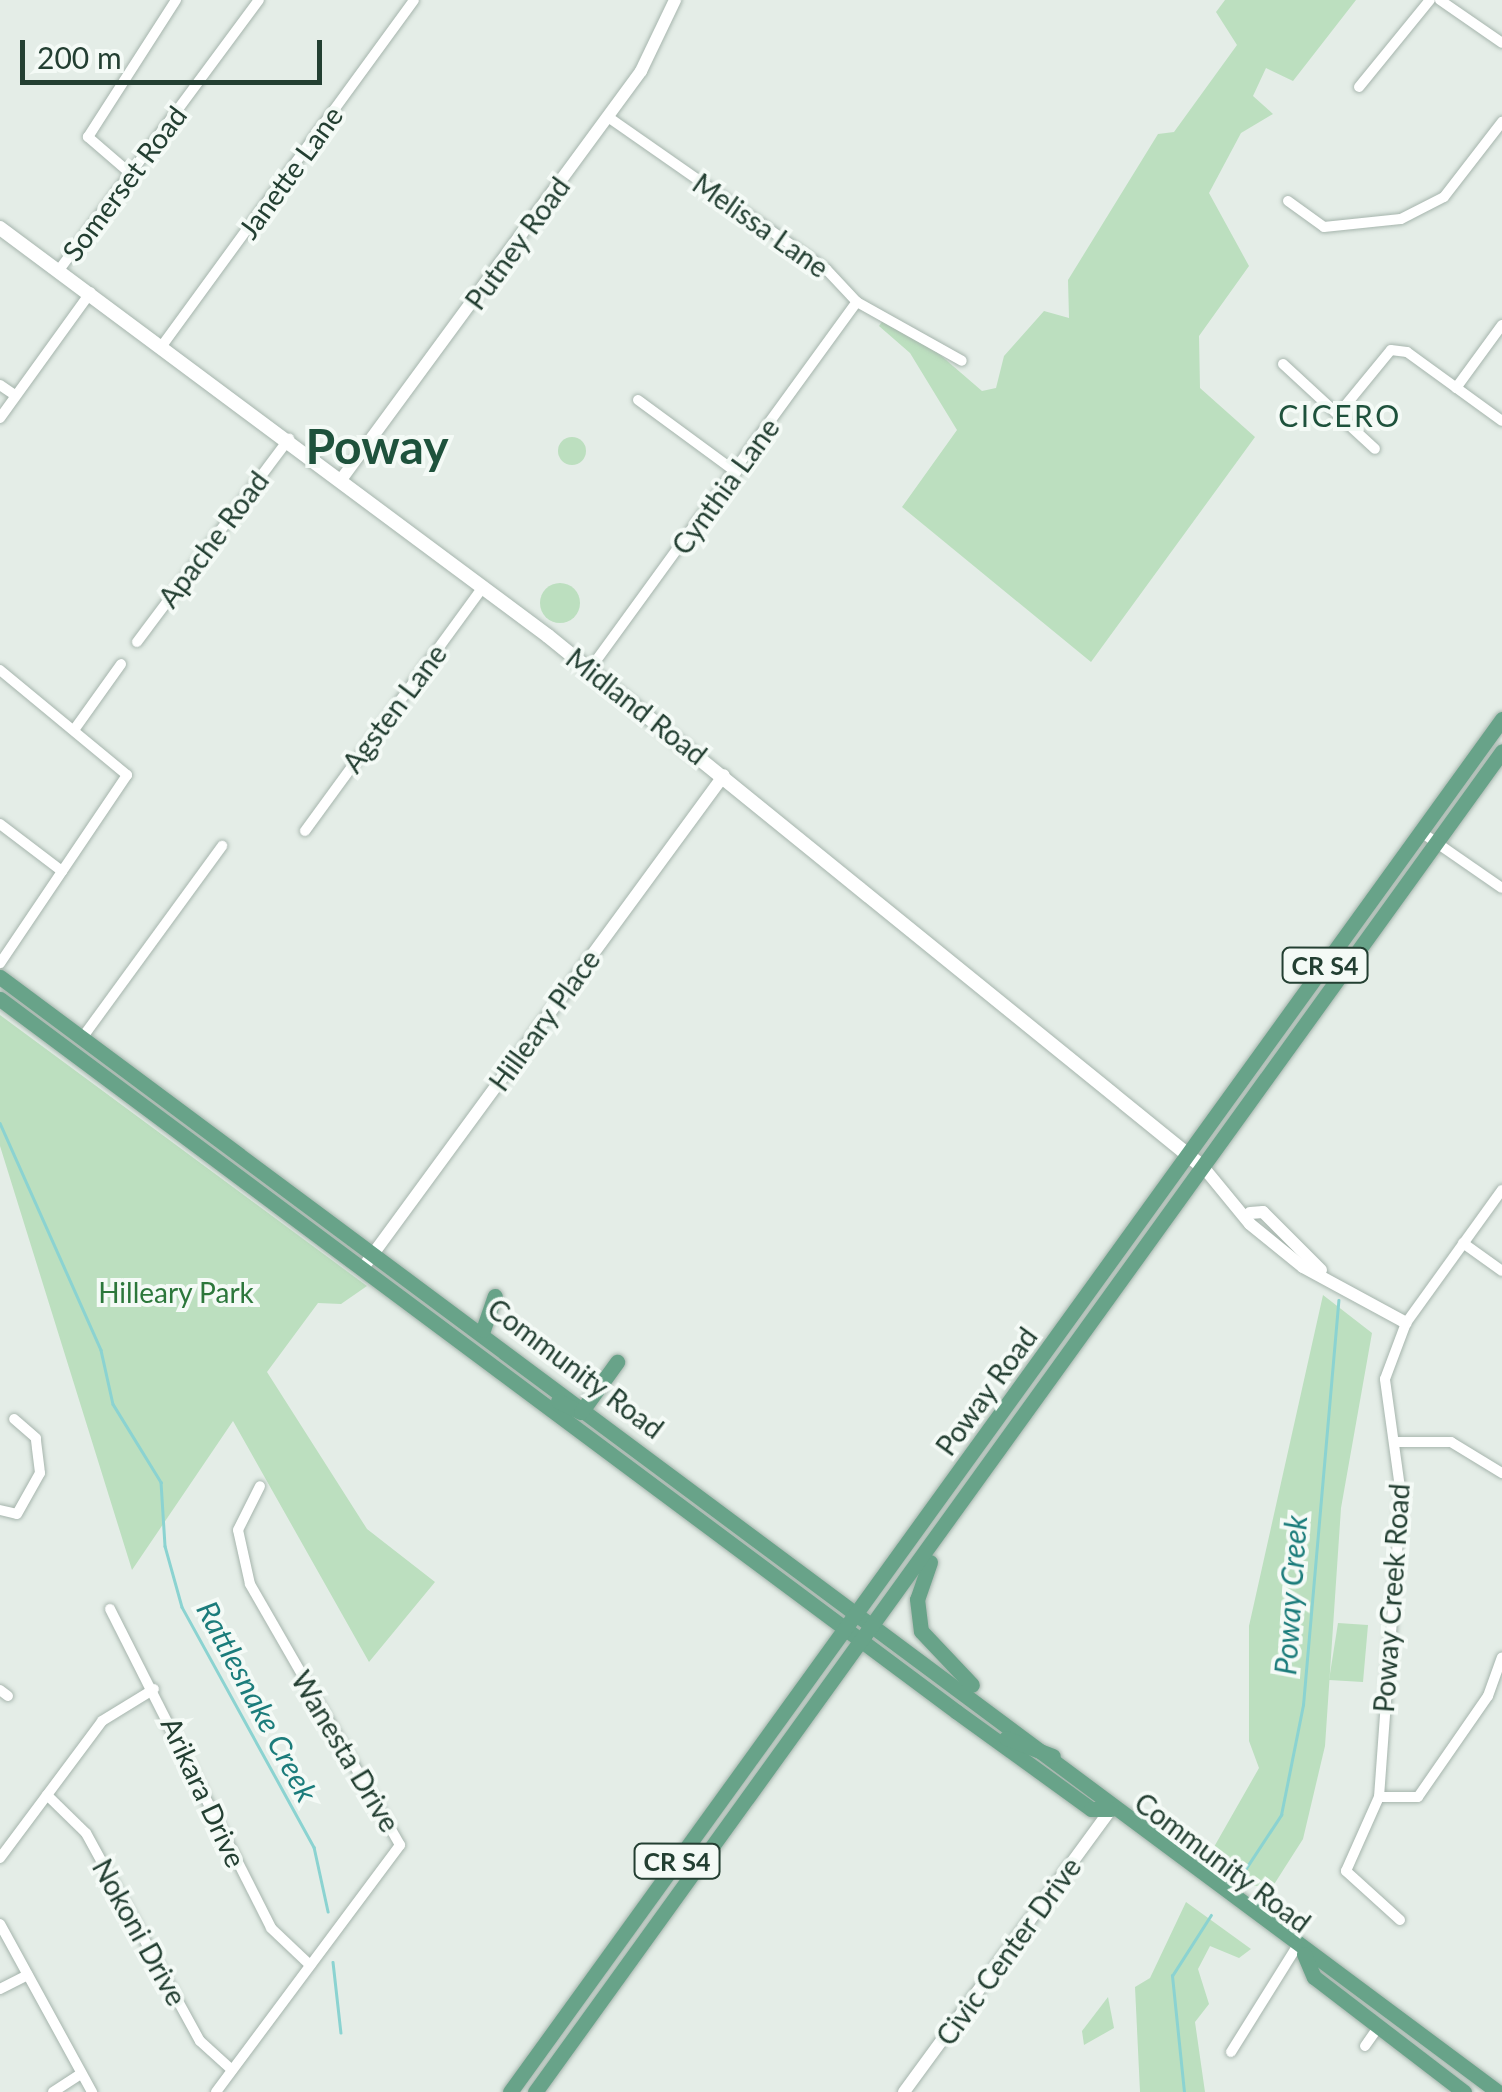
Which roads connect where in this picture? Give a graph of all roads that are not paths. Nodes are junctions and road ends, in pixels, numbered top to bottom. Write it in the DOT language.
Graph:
graph roads {
  1 [pos="176,0"];
  2 [pos="259,0"];
  3 [pos="414,0"];
  4 [pos="675,0"];
  5 [pos="1430,0"];
  6 [pos="1440,0"];
  7 [pos="1502,43"];
  8 [pos="1359,88"];
  9 [pos="608,117"];
  10 [pos="1502,122"];
  11 [pos="131,174"];
  12 [pos="1288,201"];
  13 [pos="0,228"];
  14 [pos="59,270"];
  15 [pos="92,292"];
  16 [pos="857,302"];
  17 [pos="1502,325"];
  18 [pos="164,343"];
  19 [pos="962,361"];
  20 [pos="1283,364"];
  21 [pos="0,385"];
  22 [pos="1456,388"];
  23 [pos="15,396"];
  24 [pos="638,400"];
  25 [pos="1340,412"];
  26 [pos="0,418"];
  27 [pos="1502,421"];
  28 [pos="291,436"];
  29 [pos="1375,449"];
  30 [pos="736,472"];
  31 [pos="343,477"];
  32 [pos="484,587"];
  33 [pos="137,642"];
  34 [pos="121,664"];
  35 [pos="590,669"];
  36 [pos="0,670"];
  37 [pos="1502,720"];
  38 [pos="74,730"];
  39 [pos="1502,751"];
  40 [pos="724,775"];
  41 [pos="0,824"];
  42 [pos="306,830"];
  43 [pos="1421,832"];
  44 [pos="1436,842"];
  45 [pos="222,846"];
  46 [pos="62,871"];
  47 [pos="1502,888"];
  48 [pos="1334,953"];
  49 [pos="0,964"];
  50 [pos="0,977"];
  51 [pos="5,1002"];
  52 [pos="1284,1022"];
  53 [pos="85,1034"];
  54 [pos="1296,1039"];
  55 [pos="74,1052"];
  56 [pos="136,1071"];
  57 [pos="1248,1107"];
  58 [pos="1188,1154"];
  59 [pos="1204,1168"];
  60 [pos="1502,1190"];
  61 [pos="1463,1243"];
  62 [pos="376,1250"];
  63 [pos="365,1265"];
  64 [pos="1502,1271"];
  65 [pos="495,1296"];
  66 [pos="1074,1310"];
  67 [pos="1406,1323"];
  68 [pos="483,1330"];
  69 [pos="470,1345"];
  70 [pos="567,1393"];
  71 [pos="1015,1393"];
  72 [pos="586,1407"];
  73 [pos="1032,1408"];
  74 [pos="14,1419"];
  75 [pos="1394,1442"];
  76 [pos="599,1444"];
  77 [pos="673,1472"];
  78 [pos="1502,1474"];
  79 [pos="651,1481"];
  80 [pos="260,1486"];
  81 [pos="969,1496"];
  82 [pos="722,1508"];
  83 [pos="0,1510"];
  84 [pos="954,1517"];
  85 [pos="110,1609"];
  86 [pos="857,1612"];
  87 [pos="875,1625"];
  88 [pos="844,1629"];
  89 [pos="862,1642"];
  90 [pos="1502,1657"];
  91 [pos="154,1690"];
  92 [pos="1030,1737"];
  93 [pos="996,1739"];
  94 [pos="1057,1757"];
  95 [pos="746,1764"];
  96 [pos="48,1795"];
  97 [pos="1379,1798"];
  98 [pos="1112,1809"];
  99 [pos="0,1858"];
  100 [pos="702,1860"];
  101 [pos="676,1862"];
  102 [pos="1400,1920"];
  103 [pos="0,1924"];
  104 [pos="624,1934"];
  105 [pos="642,1944"];
  106 [pos="1300,1951"];
  107 [pos="310,1965"];
  108 [pos="28,1975"];
  109 [pos="0,1990"];
  110 [pos="1391,2011"];
  111 [pos="1365,2016"];
  112 [pos="585,2022"];
  113 [pos="1379,2026"];
  114 [pos="543,2046"];
  115 [pos="1365,2046"];
  116 [pos="1231,2052"];
  117 [pos="527,2069"];
  118 [pos="232,2070"];
  119 [pos="81,2074"];
  120 [pos="53,2092"];
  121 [pos="92,2092"];
  122 [pos="216,2092"];
  123 [pos="510,2092"];
  124 [pos="520,2092"];
  125 [pos="532,2092"];
  126 [pos="905,2092"];
  127 [pos="1464,2092"];
  128 [pos="1498,2092"];
  1 -- 11 [label="street"];
  2 -- 11 [label="street, Somerset Road"];
  3 -- 18 [label="street, Janette Lane"];
  4 -- 9 [label="street, Putney Road"];
  5 -- 8 [label="street"];
  6 -- 7 [label="street"];
  9 -- 16 [label="street, Melissa Lane"];
  9 -- 31 [label="street, Putney Road"];
  10 -- 12 [label="street"];
  11 -- 14 [label="street, Somerset Road"];
  13 -- 14 [label="main road, Midland Road"];
  14 -- 15 [label="main road, Midland Road"];
  15 -- 18 [label="main road, Midland Road"];
  15 -- 23 [label="street"];
  16 -- 19 [label="street, Melissa Lane"];
  16 -- 30 [label="street, Cynthia Lane"];
  17 -- 22 [label="street"];
  18 -- 28 [label="main road, Midland Road"];
  20 -- 25 [label="street"];
  21 -- 23 [label="street"];
  22 -- 25 [label="street"];
  22 -- 27 [label="street"];
  23 -- 26 [label="street"];
  24 -- 30 [label="street"];
  25 -- 29 [label="street"];
  28 -- 31 [label="main road, Midland Road"];
  28 -- 33 [label="street, Apache Road"];
  30 -- 35 [label="street, Cynthia Lane"];
  31 -- 32 [label="main road, Midland Road"];
  32 -- 35 [label="main road, Midland Road"];
  32 -- 42 [label="street, Agsten Lane"];
  34 -- 38 [label="street"];
  35 -- 40 [label="main road, Midland Road"];
  36 -- 38 [label="street"];
  37 -- 43 [label="main road, Poway Road / CR S4"];
  38 -- 46 [label="street"];
  39 -- 44 [label="main road, Poway Road / CR S4"];
  40 -- 58 [label="main road, Midland Road"];
  40 -- 62 [label="street, Hilleary Place"];
  41 -- 46 [label="street"];
  43 -- 44 [label="street"];
  43 -- 48 [label="main road, Poway Road / CR S4"];
  44 -- 47 [label="street"];
  44 -- 54 [label="main road, Poway Road / CR S4"];
  45 -- 53 [label="street"];
  46 -- 49 [label="street"];
  48 -- 52 [label="main road, Poway Road / CR S4"];
  48 -- 54 [label="main road"];
  50 -- 53 [label="main road, Community Road"];
  51 -- 53 [label="main road"];
  51 -- 55 [label="main road, Community Road"];
  52 -- 57 [label="main road"];
  52 -- 58 [label="main road, Poway Road / CR S4"];
  53 -- 56 [label="main road, Community Road"];
  54 -- 57 [label="main road, Poway Road / CR S4"];
  55 -- 56 [label="main road"];
  55 -- 63 [label="main road, Community Road"];
  56 -- 62 [label="main road, Community Road"];
  57 -- 59 [label="main road, Poway Road / CR S4"];
  58 -- 59 [label="main road, Midland Road"];
  58 -- 66 [label="main road, Poway Road / CR S4"];
  59 -- 67 [label="street, Midland Road"];
  59 -- 73 [label="main road, Poway Road / CR S4"];
  60 -- 61 [label="street, Poway Creek Road"];
  61 -- 64 [label="street"];
  61 -- 67 [label="street, Poway Creek Road"];
  62 -- 63 [label="street, Hilleary Place"];
  62 -- 68 [label="main road, Community Road"];
  63 -- 69 [label="main road, Community Road"];
  65 -- 68 [label="main road"];
  66 -- 71 [label="main road, Poway Road / CR S4"];
  66 -- 73 [label="main road"];
  67 -- 75 [label="street, Poway Creek Road"];
  68 -- 70 [label="main road, Community Road"];
  69 -- 72 [label="main road"];
  69 -- 76 [label="main road, Community Road"];
  70 -- 72 [label="main road, Community Road"];
  70 -- 72 [label="main road"];
  71 -- 81 [label="main road"];
  71 -- 86 [label="main road, Poway Road / CR S4"];
  72 -- 77 [label="main road, Community Road"];
  73 -- 81 [label="main road, Poway Road / CR S4"];
  74 -- 83 [label="street"];
  75 -- 78 [label="street"];
  75 -- 97 [label="street, Poway Creek Road"];
  76 -- 77 [label="main road"];
  76 -- 79 [label="main road, Community Road"];
  77 -- 82 [label="main road, Community Road"];
  79 -- 82 [label="main road"];
  79 -- 88 [label="main road, Community Road"];
  80 -- 107 [label="street, Wanesta Drive"];
  81 -- 84 [label="main road, Poway Road / CR S4"];
  82 -- 86 [label="main road, Community Road"];
  84 -- 87 [label="main road, Poway Road / CR S4"];
  84 -- 92 [label="main road"];
  85 -- 91 [label="street, Arikara Drive"];
  86 -- 87 [label="main road, Community Road"];
  86 -- 88 [label="main road, Poway Road / CR S4"];
  87 -- 89 [label="main road, Poway Road / CR S4"];
  87 -- 92 [label="main road, Community Road"];
  88 -- 89 [label="main road, Community Road"];
  88 -- 95 [label="main road, Poway Road / CR S4"];
  89 -- 93 [label="main road, Community Road"];
  89 -- 100 [label="main road, Poway Road / CR S4"];
  90 -- 97 [label="street"];
  91 -- 96 [label="street"];
  91 -- 107 [label="street, Arikara Drive"];
  92 -- 94 [label="main road, Community Road"];
  93 -- 94 [label="main road"];
  93 -- 98 [label="main road, Community Road"];
  94 -- 98 [label="main road, Community Road"];
  95 -- 100 [label="main road"];
  95 -- 101 [label="main road, Poway Road / CR S4"];
  96 -- 99 [label="street"];
  96 -- 118 [label="street, Nokoni Drive"];
  97 -- 102 [label="street, Poway Creek Road"];
  98 -- 106 [label="main road, Community Road"];
  98 -- 126 [label="street, Civic Center Drive"];
  100 -- 105 [label="main road, Poway Road / CR S4"];
  101 -- 104 [label="main road, Poway Road / CR S4"];
  101 -- 105 [label="main road"];
  103 -- 108 [label="street"];
  104 -- 112 [label="main road"];
  104 -- 114 [label="main road, Poway Road / CR S4"];
  105 -- 112 [label="main road, Poway Road / CR S4"];
  106 -- 110 [label="main road, Community Road"];
  106 -- 111 [label="main road, Community Road"];
  106 -- 116 [label="street"];
  107 -- 118 [label="street, Wanesta Drive"];
  108 -- 109 [label="street"];
  108 -- 119 [label="street"];
  110 -- 111 [label="main road"];
  110 -- 128 [label="main road, Community Road"];
  111 -- 113 [label="main road, Community Road"];
  112 -- 125 [label="main road, Poway Road / CR S4"];
  113 -- 115 [label="street"];
  113 -- 127 [label="main road, Community Road"];
  114 -- 117 [label="main road, Poway Road / CR S4"];
  114 -- 125 [label="main road"];
  117 -- 123 [label="main road, Poway Road / CR S4"];
  117 -- 124 [label="main road"];
  118 -- 122 [label="street, Wanesta Drive"];
  119 -- 120 [label="street"];
  119 -- 121 [label="street"];
}
